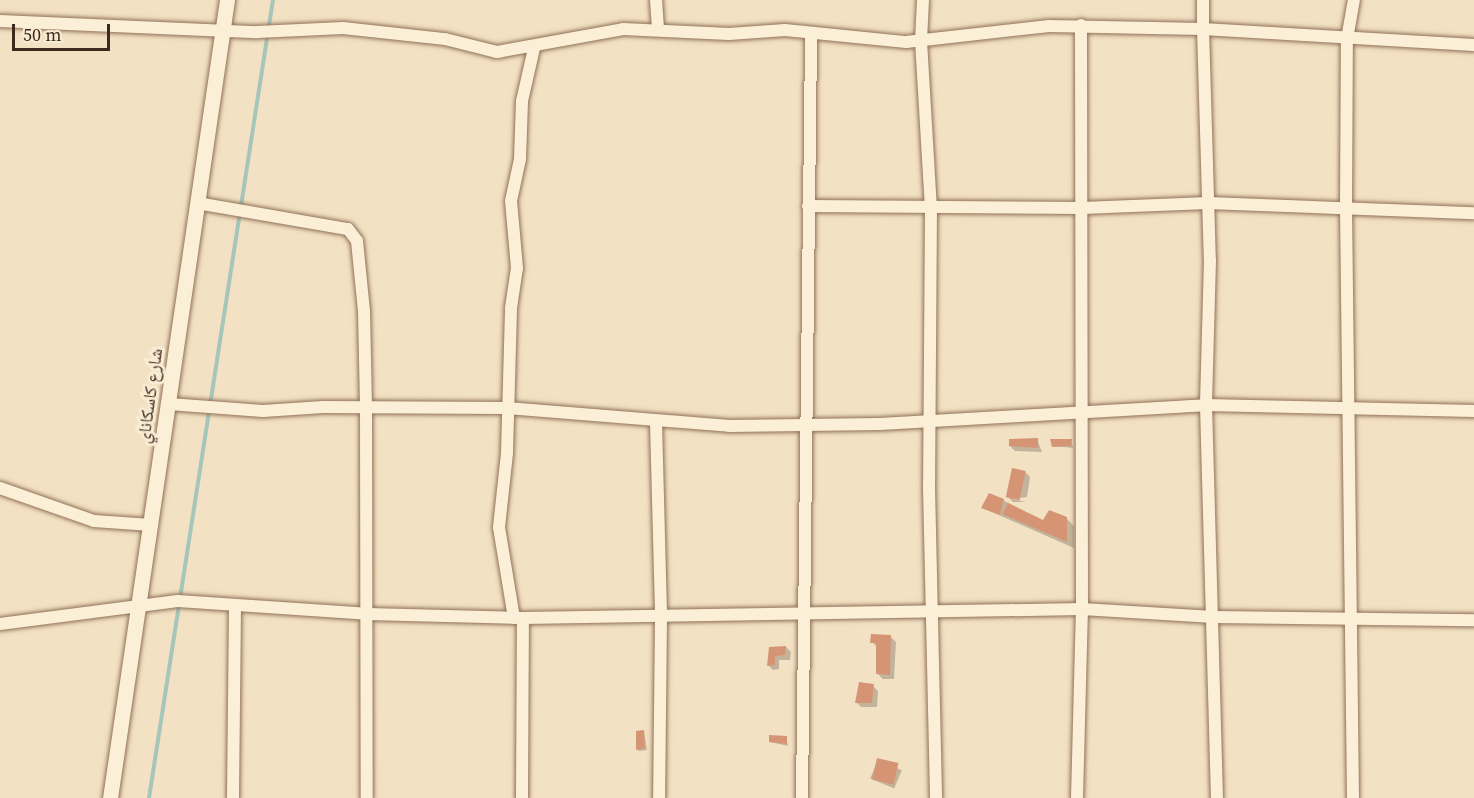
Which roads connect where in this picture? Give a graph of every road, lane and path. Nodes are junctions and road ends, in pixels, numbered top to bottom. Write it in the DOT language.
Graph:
graph roads {
  1 [pos="227,0"];
  2 [pos="656,0"];
  3 [pos="923,0"];
  4 [pos="1203,0"];
  5 [pos="1354,0"];
  6 [pos="0,21"];
  7 [pos="1081,25"];
  8 [pos="1203,29"];
  9 [pos="223,30"];
  10 [pos="658,30"];
  11 [pos="811,35"];
  12 [pos="1347,39"];
  13 [pos="921,41"];
  14 [pos="1474,45"];
  15 [pos="534,48"];
  16 [pos="197,203"];
  17 [pos="1208,203"];
  18 [pos="808,206"];
  19 [pos="931,208"];
  20 [pos="1082,208"];
  21 [pos="1346,208"];
  22 [pos="1474,213"];
  23 [pos="169,404"];
  24 [pos="1206,405"];
  25 [pos="507,408"];
  26 [pos="366,409"];
  27 [pos="1351,410"];
  28 [pos="1474,411"];
  29 [pos="1080,413"];
  30 [pos="932,420"];
  31 [pos="656,422"];
  32 [pos="803,425"];
  33 [pos="0,488"];
  34 [pos="151,525"];
  35 [pos="235,605"];
  36 [pos="138,606"];
  37 [pos="1082,609"];
  38 [pos="930,612"];
  39 [pos="367,614"];
  40 [pos="804,614"];
  41 [pos="662,617"];
  42 [pos="1214,617"];
  43 [pos="518,618"];
  44 [pos="1352,619"];
  45 [pos="1474,620"];
  46 [pos="0,624"];
  47 [pos="110,798"];
  48 [pos="232,798"];
  49 [pos="367,798"];
  50 [pos="522,798"];
  51 [pos="659,798"];
  52 [pos="802,798"];
  53 [pos="936,798"];
  54 [pos="1077,798"];
  55 [pos="1217,798"];
  56 [pos="1353,798"];
  1 -- 9 [label="street, شارع كاسكاناي"];
  2 -- 10 [label="street"];
  3 -- 13 [label="street"];
  4 -- 8 [label="street"];
  5 -- 12 [label="street"];
  6 -- 9 [label="street"];
  7 -- 8 [label="street"];
  7 -- 13 [label="street"];
  7 -- 20 [label="street"];
  8 -- 12 [label="street"];
  8 -- 17 [label="street"];
  9 -- 15 [label="street"];
  9 -- 16 [label="street, شارع كاسكاناي"];
  10 -- 11 [label="street"];
  10 -- 15 [label="street"];
  11 -- 13 [label="street"];
  11 -- 18 [label="street"];
  12 -- 14 [label="street"];
  12 -- 21 [label="street"];
  13 -- 19 [label="street"];
  15 -- 25 [label="street"];
  16 -- 23 [label="street, شارع كاسكاناي"];
  16 -- 26 [label="street"];
  17 -- 20 [label="street"];
  17 -- 21 [label="street"];
  17 -- 24 [label="street"];
  18 -- 19 [label="street"];
  18 -- 32 [label="street"];
  19 -- 20 [label="street"];
  19 -- 30 [label="street"];
  20 -- 29 [label="street"];
  21 -- 22 [label="street"];
  21 -- 27 [label="street"];
  23 -- 26 [label="street"];
  23 -- 34 [label="street, شارع كاسكاناي"];
  24 -- 27 [label="street"];
  24 -- 29 [label="street"];
  24 -- 42 [label="street"];
  25 -- 26 [label="street"];
  25 -- 31 [label="street"];
  25 -- 43 [label="street"];
  26 -- 39 [label="street"];
  27 -- 28 [label="street"];
  27 -- 44 [label="street"];
  29 -- 30 [label="street"];
  29 -- 37 [label="street"];
  30 -- 32 [label="street"];
  30 -- 38 [label="street"];
  31 -- 32 [label="street"];
  31 -- 41 [label="street"];
  32 -- 40 [label="street"];
  33 -- 34 [label="street"];
  34 -- 36 [label="street, شارع كاسكاناي"];
  35 -- 36 [label="street"];
  35 -- 39 [label="street"];
  35 -- 48 [label="street"];
  36 -- 46 [label="street"];
  36 -- 47 [label="street, شارع كاسكاناي"];
  37 -- 38 [label="street"];
  37 -- 42 [label="street"];
  37 -- 54 [label="street"];
  38 -- 40 [label="street"];
  38 -- 53 [label="street"];
  39 -- 43 [label="street"];
  39 -- 49 [label="street"];
  40 -- 41 [label="street"];
  40 -- 52 [label="street"];
  41 -- 43 [label="street"];
  41 -- 51 [label="street"];
  42 -- 44 [label="street"];
  42 -- 55 [label="street"];
  43 -- 50 [label="street"];
  44 -- 45 [label="street"];
  44 -- 56 [label="street"];
}
